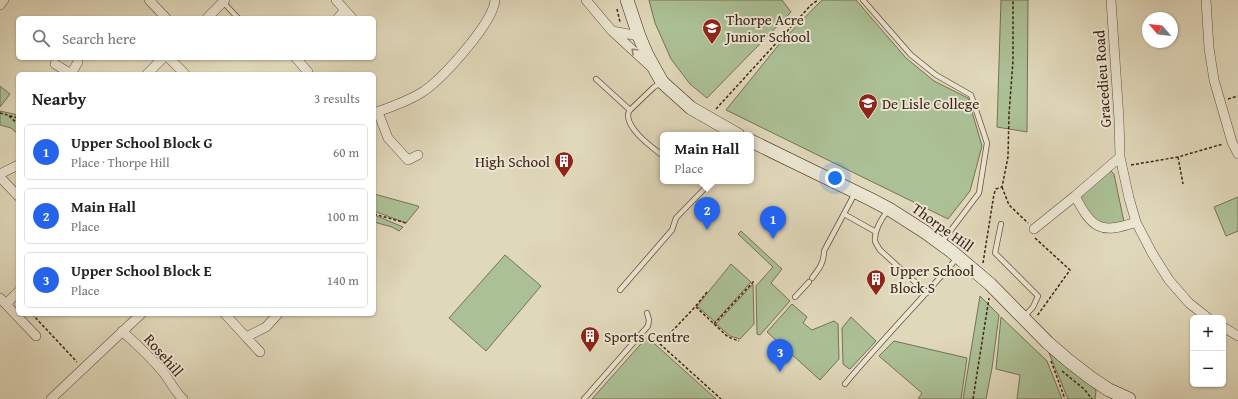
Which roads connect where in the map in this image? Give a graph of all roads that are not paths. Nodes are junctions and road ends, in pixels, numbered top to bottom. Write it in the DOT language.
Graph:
graph roads {
  1 [pos="4,0"];
  2 [pos="149,0"];
  3 [pos="336,0"];
  4 [pos="495,0"];
  5 [pos="586,0"];
  6 [pos="863,0"];
  7 [pos="1111,0"];
  8 [pos="1206,0"];
  9 [pos="224,1"];
  10 [pos="622,3"];
  11 [pos="0,5"];
  12 [pos="346,10"];
  13 [pos="164,16"];
  14 [pos="209,16"];
  15 [pos="236,16"];
  16 [pos="340,16"];
  17 [pos="350,16"];
  18 [pos="612,31"];
  19 [pos="638,36"];
  20 [pos="161,60"];
  21 [pos="171,60"];
  22 [pos="299,60"];
  23 [pos="78,62"];
  24 [pos="55,64"];
  25 [pos="68,72"];
  26 [pos="72,72"];
  27 [pos="149,72"];
  28 [pos="183,72"];
  29 [pos="308,72"];
  30 [pos="659,77"];
  31 [pos="596,79"];
  32 [pos="630,110"];
  33 [pos="376,112"];
  34 [pos="733,132"];
  35 [pos="754,142"];
  36 [pos="660,154"];
  37 [pos="1238,154"];
  38 [pos="418,155"];
  39 [pos="1120,157"];
  40 [pos="16,166"];
  41 [pos="0,176"];
  42 [pos="708,184"];
  43 [pos="856,191"];
  44 [pos="16,194"];
  45 [pos="1075,196"];
  46 [pos="889,209"];
  47 [pos="844,214"];
  48 [pos="1136,222"];
  49 [pos="1001,224"];
  50 [pos="1034,229"];
  51 [pos="876,232"];
  52 [pos="941,243"];
  53 [pos="958,257"];
  54 [pos="620,290"];
  55 [pos="16,293"];
  56 [pos="927,293"];
  57 [pos="795,297"];
  58 [pos="3,301"];
  59 [pos="646,313"];
  60 [pos="16,315"];
  61 [pos="1204,315"];
  62 [pos="17,316"];
  63 [pos="139,316"];
  64 [pos="227,316"];
  65 [pos="276,316"];
  66 [pos="1027,322"];
  67 [pos="1226,329"];
  68 [pos="122,331"];
  69 [pos="36,336"];
  70 [pos="1238,336"];
  71 [pos="246,337"];
  72 [pos="260,352"];
  73 [pos="845,384"];
  74 [pos="1106,395"];
  75 [pos="54,398"];
  76 [pos="183,399"];
  77 [pos="584,399"];
  78 [pos="1129,399"];
  1 -- 11 [label="street"];
  2 -- 13 [label="street"];
  3 -- 12 [label="street"];
  4 -- 33 [label="street"];
  5 -- 18 [label="street"];
  6 -- 52 [label="lane"];
  7 -- 39 [label="street, Gracedieu Road"];
  8 -- 37 [label="street"];
  9 -- 14 [label="street"];
  9 -- 15 [label="lane"];
  10 -- 19 [label="street"];
  12 -- 16 [label="street"];
  12 -- 17 [label="street"];
  18 -- 19 [label="street"];
  30 -- 18 [label="street, one-way"];
  19 -- 30 [label="street"];
  20 -- 27 [label="street"];
  21 -- 28 [label="street"];
  22 -- 29 [label="street"];
  23 -- 26 [label="street"];
  24 -- 25 [label="street"];
  30 -- 32 [label="lane"];
  30 -- 34 [label="street"];
  31 -- 32 [label="lane"];
  32 -- 36 [label="lane"];
  33 -- 38 [label="street"];
  35 -- 43 [label="street, Thorpe Hill"];
  39 -- 45 [label="street"];
  39 -- 48 [label="street, Gracedieu Road"];
  40 -- 41 [label="street"];
  41 -- 44 [label="street"];
  42 -- 54 [label="lane"];
  43 -- 46 [label="street, Thorpe Hill"];
  43 -- 47 [label="lane"];
  45 -- 48 [label="street"];
  45 -- 50 [label="street"];
  46 -- 51 [label="lane"];
  46 -- 52 [label="street, Thorpe Hill"];
  47 -- 51 [label="lane"];
  47 -- 57 [label="lane"];
  48 -- 61 [label="street, Gracedieu Road"];
  49 -- 66 [label="lane"];
  51 -- 56 [label="lane"];
  52 -- 53 [label="street, Thorpe Hill"];
  53 -- 56 [label="lane"];
  53 -- 66 [label="street, Thorpe Hill"];
  55 -- 58 [label="street"];
  56 -- 73 [label="lane"];
  58 -- 60 [label="street"];
  59 -- 77 [label="lane"];
  62 -- 69 [label="street"];
  63 -- 68 [label="street"];
  64 -- 71 [label="street"];
  65 -- 71 [label="street"];
  66 -- 74 [label="street, Thorpe Hill"];
  67 -- 70 [label="street"];
  68 -- 75 [label="street"];
  68 -- 76 [label="street, Rosehill"];
  71 -- 72 [label="street"];
  74 -- 78 [label="street, Thorpe Hill"];
}
